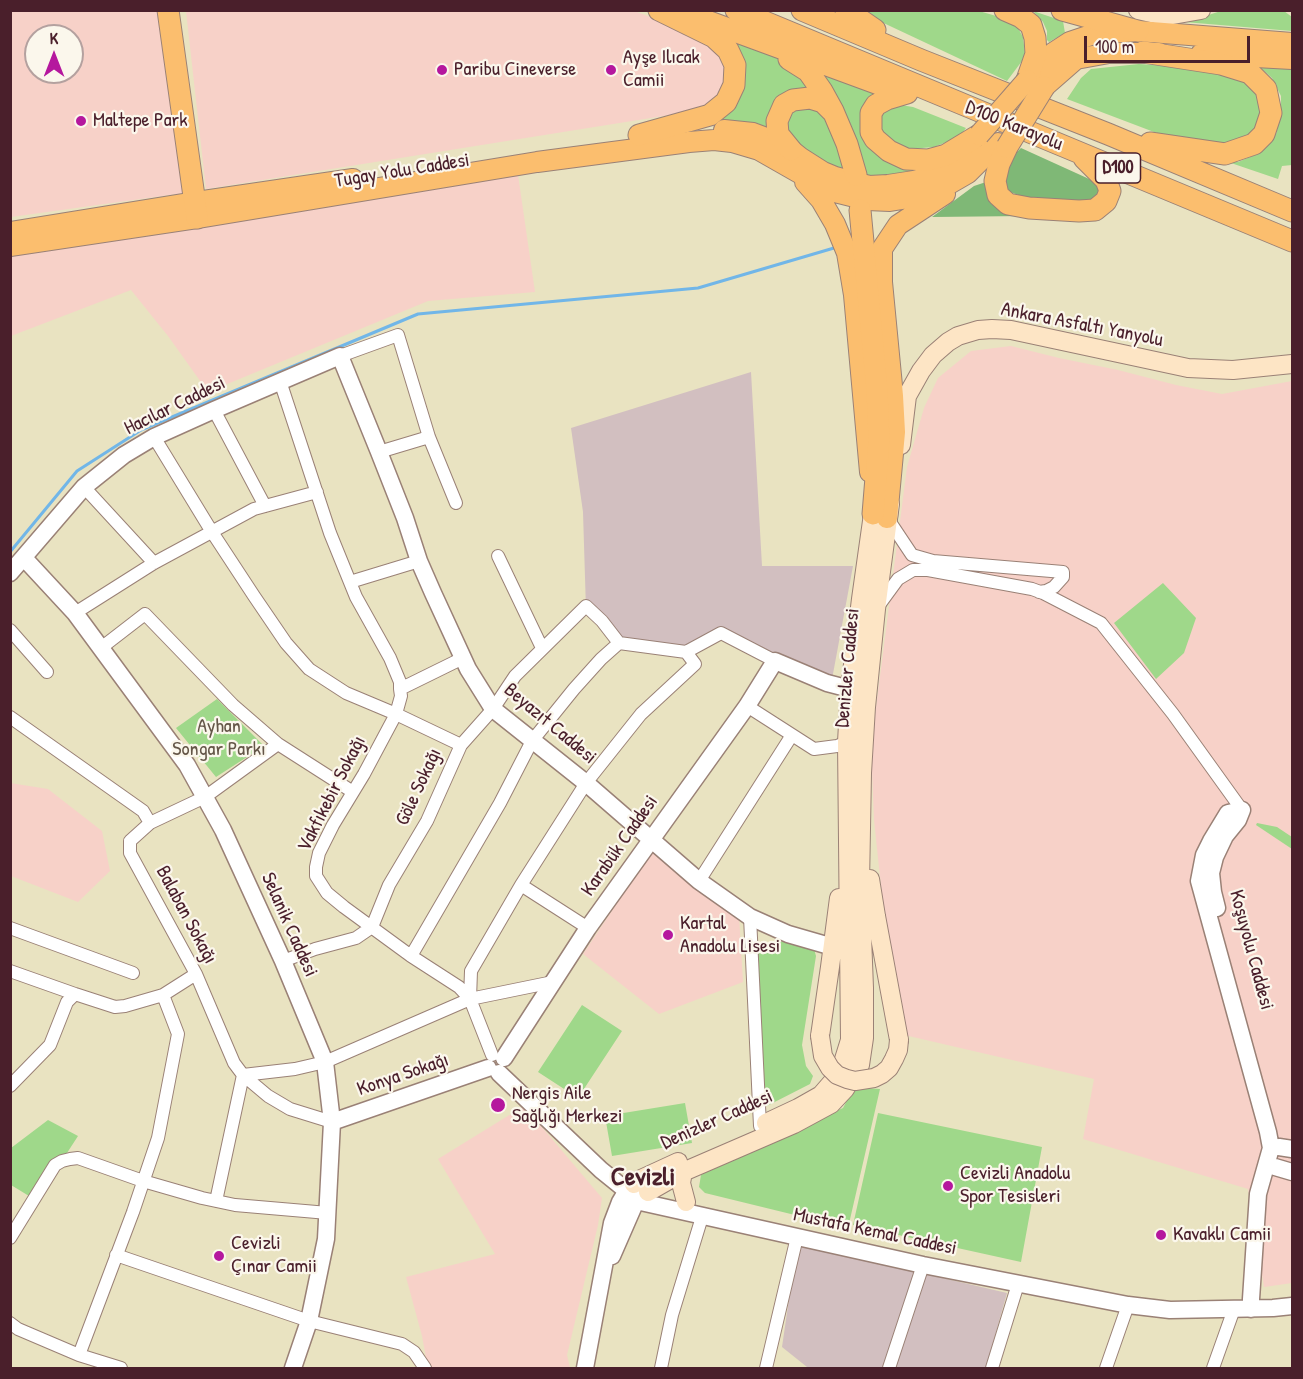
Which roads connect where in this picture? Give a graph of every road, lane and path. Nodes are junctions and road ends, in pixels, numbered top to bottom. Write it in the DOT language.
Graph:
graph roads {
  1 [pos="168,10"];
  2 [pos="180,10"];
  3 [pos="659,10"];
  4 [pos="677,10"];
  5 [pos="736,10"];
  6 [pos="802,10"];
  7 [pos="846,10"];
  8 [pos="1005,10"];
  9 [pos="1062,10"];
  10 [pos="1201,10"];
  11 [pos="1138,21"];
  12 [pos="717,26"];
  13 [pos="1293,43"];
  14 [pos="1143,52"];
  15 [pos="1293,59"];
  16 [pos="921,60"];
  17 [pos="1035,84"];
  18 [pos="907,93"];
  19 [pos="955,102"];
  20 [pos="833,111"];
  21 [pos="1108,134"];
  22 [pos="639,135"];
  23 [pos="995,142"];
  24 [pos="1077,152"];
  25 [pos="789,158"];
  26 [pos="856,175"];
  27 [pos="202,209"];
  28 [pos="860,210"];
  29 [pos="1293,211"];
  30 [pos="10,232"];
  31 [pos="1293,241"];
  32 [pos="10,246"];
  33 [pos="340,356"];
  34 [pos="1293,364"];
  35 [pos="280,381"];
  36 [pos="214,410"];
  37 [pos="429,436"];
  38 [pos="154,437"];
  39 [pos="379,453"];
  40 [pos="84,487"];
  41 [pos="317,492"];
  42 [pos="456,503"];
  43 [pos="265,506"];
  44 [pos="880,516"];
  45 [pos="212,532"];
  46 [pos="498,556"];
  47 [pos="24,558"];
  48 [pos="419,561"];
  49 [pos="154,563"];
  50 [pos="10,573"];
  51 [pos="350,582"];
  52 [pos="1039,592"];
  53 [pos="876,609"];
  54 [pos="75,613"];
  55 [pos="10,630"];
  56 [pos="619,643"];
  57 [pos="101,648"];
  58 [pos="542,648"];
  59 [pos="686,652"];
  60 [pos="463,658"];
  61 [pos="775,661"];
  62 [pos="47,672"];
  63 [pos="400,689"];
  64 [pos="850,689"];
  65 [pos="747,706"];
  66 [pos="493,709"];
  67 [pos="396,714"];
  68 [pos="10,717"];
  69 [pos="792,735"];
  70 [pos="532,741"];
  71 [pos="846,742"];
  72 [pos="278,744"];
  73 [pos="460,745"];
  74 [pos="586,783"];
  75 [pos="353,792"];
  76 [pos="205,797"];
  77 [pos="1242,810"];
  78 [pos="854,819"];
  79 [pos="150,823"];
  80 [pos="651,839"];
  81 [pos="699,881"];
  82 [pos="521,885"];
  83 [pos="750,917"];
  84 [pos="372,927"];
  85 [pos="10,928"];
  86 [pos="588,928"];
  87 [pos="833,947"];
  88 [pos="411,956"];
  89 [pos="283,961"];
  90 [pos="10,970"];
  91 [pos="133,973"];
  92 [pos="196,974"];
  93 [pos="553,981"];
  94 [pos="75,994"];
  95 [pos="163,995"];
  96 [pos="470,999"];
  97 [pos="325,1062"];
  98 [pos="496,1063"];
  99 [pos="243,1075"];
  100 [pos="10,1086"];
  101 [pos="332,1122"];
  102 [pos="760,1126"];
  103 [pos="1286,1148"];
  104 [pos="1275,1167"];
  105 [pos="683,1172"];
  106 [pos="1293,1172"];
  107 [pos="144,1181"];
  108 [pos="636,1192"];
  109 [pos="216,1201"];
  110 [pos="686,1202"];
  111 [pos="328,1214"];
  112 [pos="702,1217"];
  113 [pos="797,1237"];
  114 [pos="10,1238"];
  115 [pos="116,1255"];
  116 [pos="925,1260"];
  117 [pos="1019,1279"];
  118 [pos="1293,1295"];
  119 [pos="1256,1303"];
  120 [pos="1128,1305"];
  121 [pos="1293,1306"];
  122 [pos="1234,1309"];
  123 [pos="309,1321"];
  124 [pos="10,1323"];
  125 [pos="79,1355"];
  126 [pos="121,1368"];
  127 [pos="293,1368"];
  128 [pos="425,1368"];
  129 [pos="585,1368"];
  130 [pos="661,1368"];
  131 [pos="766,1368"];
  132 [pos="889,1368"];
  133 [pos="992,1368"];
  134 [pos="1106,1368"];
  135 [pos="1213,1368"];
  1 -- 27 [label="highway"];
  2 -- 27 [label="highway"];
  3 -- 22 [label="highway"];
  4 -- 12 [label="highway"];
  5 -- 19 [label="highway, D100 Karayolu / D100"];
  6 -- 16 [label="highway, D100 Karayolu / D100"];
  7 -- 16 [label="highway"];
  8 -- 17 [label="highway"];
  9 -- 11 [label="highway"];
  10 -- 11 [label="main road"];
  11 -- 13 [label="main road"];
  11 -- 17 [label="main road"];
  12 -- 18 [label="highway"];
  12 -- 20 [label="highway"];
  14 -- 15 [label="main road"];
  14 -- 17 [label="main road"];
  14 -- 21 [label="highway"];
  16 -- 21 [label="highway, D100 Karayolu / D100"];
  17 -- 23 [label="highway, bridge"];
  17 -- 23 [label="main road, bridge"];
  18 -- 19 [label="highway"];
  18 -- 23 [label="highway"];
  19 -- 24 [label="highway, D100 Karayolu / D100"];
  20 -- 25 [label="highway"];
  20 -- 26 [label="highway"];
  21 -- 29 [label="highway, D100 Karayolu / D100"];
  22 -- 25 [label="main road, Tugay Yolu Caddesi"];
  22 -- 27 [label="main road, Tugay Yolu Caddesi"];
  23 -- 24 [label="highway"];
  23 -- 25 [label="main road"];
  23 -- 44 [label="main road"];
  24 -- 31 [label="highway, D100 Karayolu / D100"];
  25 -- 27 [label="main road, Tugay Yolu Caddesi"];
  25 -- 44 [label="main road"];
  27 -- 30 [label="main road, Tugay Yolu Caddesi"];
  27 -- 32 [label="main road, Tugay Yolu Caddesi"];
  28 -- 44 [label="highway"];
  33 -- 35 [label="street, Hacılar Caddesi"];
  33 -- 37 [label="street, Hacılar Caddesi"];
  33 -- 39 [label="street, Beyazıt Caddesi"];
  34 -- 44 [label="main road, Ankara Asfaltı Yanyolu"];
  35 -- 36 [label="street, Hacılar Caddesi"];
  35 -- 41 [label="street"];
  36 -- 38 [label="street, Hacılar Caddesi"];
  36 -- 43 [label="street"];
  37 -- 39 [label="street"];
  37 -- 42 [label="street"];
  38 -- 40 [label="street, Hacılar Caddesi"];
  38 -- 45 [label="street"];
  39 -- 48 [label="street, Beyazıt Caddesi"];
  40 -- 47 [label="street, Hacılar Caddesi"];
  40 -- 49 [label="street"];
  41 -- 43 [label="street"];
  41 -- 51 [label="street"];
  43 -- 45 [label="street"];
  44 -- 52 [label="street"];
  44 -- 53 [label="main road, Denizler Caddesi"];
  44 -- 64 [label="main road, Denizler Caddesi"];
  45 -- 49 [label="street"];
  45 -- 67 [label="street"];
  46 -- 58 [label="street"];
  47 -- 50 [label="street, Hacılar Caddesi"];
  47 -- 54 [label="street, Selanik Caddesi"];
  48 -- 51 [label="street"];
  48 -- 60 [label="street, Beyazıt Caddesi"];
  49 -- 54 [label="street"];
  51 -- 63 [label="street"];
  52 -- 53 [label="street"];
  52 -- 77 [label="street"];
  53 -- 78 [label="main road, Denizler Caddesi"];
  54 -- 57 [label="street, Selanik Caddesi"];
  55 -- 62 [label="street"];
  56 -- 58 [label="street, Göle Sokağı"];
  56 -- 59 [label="street"];
  56 -- 70 [label="street"];
  57 -- 72 [label="street"];
  57 -- 76 [label="street, Selanik Caddesi"];
  58 -- 66 [label="street, Göle Sokağı"];
  59 -- 61 [label="street"];
  59 -- 74 [label="street"];
  60 -- 63 [label="street"];
  60 -- 66 [label="street, Beyazıt Caddesi"];
  61 -- 64 [label="street"];
  61 -- 65 [label="street, Karabük Caddesi"];
  63 -- 67 [label="street, Vakfıkebir Sokağı"];
  64 -- 71 [label="main road, Denizler Caddesi"];
  65 -- 69 [label="street"];
  65 -- 80 [label="street, Karabük Caddesi"];
  66 -- 70 [label="street, Beyazıt Caddesi"];
  66 -- 73 [label="street, Göle Sokağı"];
  67 -- 73 [label="street"];
  67 -- 75 [label="street, Vakfıkebir Sokağı"];
  68 -- 79 [label="street"];
  69 -- 71 [label="street"];
  69 -- 81 [label="street"];
  70 -- 74 [label="street, Beyazıt Caddesi"];
  70 -- 88 [label="street"];
  71 -- 78 [label="main road, Denizler Caddesi"];
  72 -- 75 [label="street"];
  72 -- 76 [label="street, Balaban Sokağı"];
  73 -- 84 [label="street, Göle Sokağı"];
  74 -- 80 [label="street, Beyazıt Caddesi"];
  74 -- 82 [label="street"];
  75 -- 84 [label="street, Vakfıkebir Sokağı"];
  76 -- 79 [label="street, Balaban Sokağı"];
  76 -- 89 [label="street, Selanik Caddesi"];
  77 -- 103 [label="street, Koşuyolu Caddesi"];
  77 -- 119 [label="street, Koşuyolu Caddesi"];
  78 -- 87 [label="main road, Denizler Caddesi"];
  78 -- 87 [label="main road, Denizler Caddesi, bridge"];
  78 -- 102 [label="main road, Denizler Caddesi"];
  78 -- 105 [label="main road, Denizler Caddesi"];
  79 -- 92 [label="street, Balaban Sokağı"];
  80 -- 81 [label="street, Beyazıt Caddesi"];
  80 -- 86 [label="street, Karabük Caddesi"];
  81 -- 83 [label="street, Beyazıt Caddesi"];
  82 -- 86 [label="street"];
  82 -- 96 [label="street"];
  83 -- 87 [label="street, Beyazıt Caddesi"];
  83 -- 102 [label="street"];
  84 -- 88 [label="street, Vakfıkebir Sokağı"];
  84 -- 89 [label="street"];
  85 -- 91 [label="street"];
  86 -- 93 [label="street, Karabük Caddesi"];
  88 -- 96 [label="street, Vakfıkebir Sokağı"];
  89 -- 97 [label="street, Selanik Caddesi"];
  90 -- 94 [label="street"];
  92 -- 95 [label="street"];
  92 -- 99 [label="street, Balaban Sokağı"];
  93 -- 96 [label="street"];
  93 -- 98 [label="street, Karabük Caddesi"];
  94 -- 95 [label="street"];
  94 -- 100 [label="street"];
  95 -- 107 [label="street"];
  96 -- 97 [label="street"];
  96 -- 98 [label="street, Vakfıkebir Sokağı"];
  97 -- 99 [label="street"];
  97 -- 101 [label="street, Selanik Caddesi"];
  98 -- 101 [label="street, Konya Sokağı"];
  98 -- 108 [label="street"];
  99 -- 101 [label="street, Balaban Sokağı"];
  99 -- 109 [label="street"];
  101 -- 111 [label="street, Selanik Caddesi"];
  102 -- 108 [label="main road, Denizler Caddesi"];
  103 -- 104 [label="street, Koşuyolu Caddesi"];
  104 -- 106 [label="street"];
  104 -- 119 [label="street, Koşuyolu Caddesi"];
  105 -- 108 [label="main road, Denizler Caddesi"];
  105 -- 110 [label="main road"];
  107 -- 109 [label="street"];
  107 -- 114 [label="street"];
  107 -- 115 [label="street"];
  108 -- 110 [label="street, Mustafa Kemal Caddesi"];
  108 -- 112 [label="street, Mustafa Kemal Caddesi"];
  108 -- 129 [label="street"];
  109 -- 111 [label="street"];
  110 -- 116 [label="street, Mustafa Kemal Caddesi"];
  111 -- 123 [label="street, Selanik Caddesi"];
  112 -- 113 [label="street, Mustafa Kemal Caddesi"];
  112 -- 130 [label="street"];
  113 -- 116 [label="street, Mustafa Kemal Caddesi"];
  113 -- 131 [label="street"];
  115 -- 123 [label="street"];
  115 -- 125 [label="street"];
  116 -- 117 [label="street, Mustafa Kemal Caddesi"];
  116 -- 132 [label="street"];
  117 -- 119 [label="street, Mustafa Kemal Caddesi"];
  117 -- 120 [label="street, Mustafa Kemal Caddesi"];
  117 -- 133 [label="street"];
  118 -- 119 [label="street, Mustafa Kemal Caddesi"];
  119 -- 121 [label="street, Mustafa Kemal Caddesi"];
  119 -- 122 [label="street, Mustafa Kemal Caddesi"];
  120 -- 122 [label="street, Mustafa Kemal Caddesi"];
  120 -- 134 [label="street"];
  122 -- 135 [label="street"];
  123 -- 127 [label="street, Selanik Caddesi"];
  123 -- 128 [label="street"];
  124 -- 125 [label="street"];
  125 -- 126 [label="street"];
}
